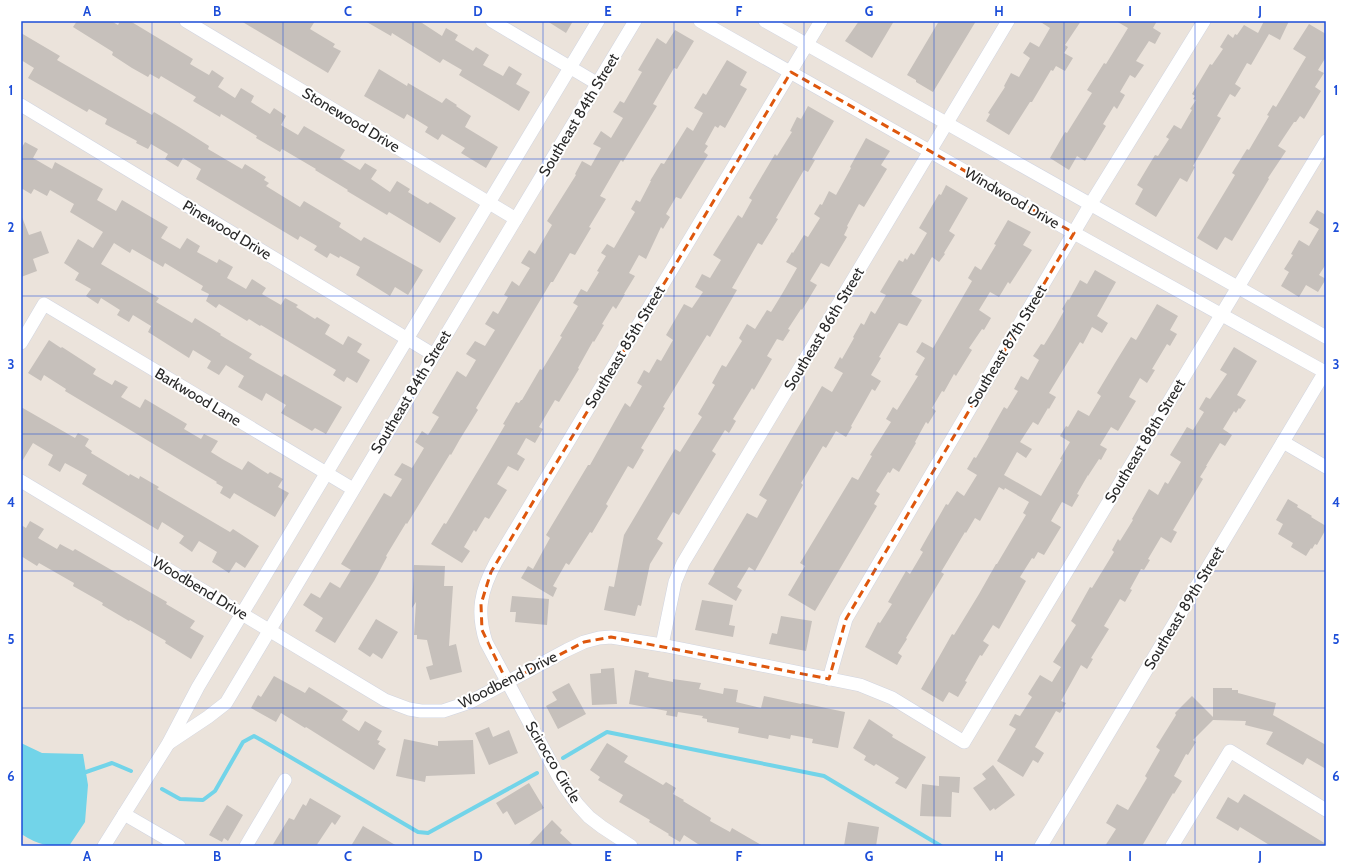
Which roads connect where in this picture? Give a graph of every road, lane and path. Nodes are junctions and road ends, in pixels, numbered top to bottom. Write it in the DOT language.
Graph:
graph roads {
  1 [pos="186,21"];
  2 [pos="492,21"];
  3 [pos="598,21"];
  4 [pos="635,21"];
  5 [pos="700,21"];
  6 [pos="765,21"];
  7 [pos="820,21"];
  8 [pos="1008,21"];
  9 [pos="1204,21"];
  10 [pos="807,44"];
  11 [pos="570,68"];
  12 [pos="790,72"];
  13 [pos="598,84"];
  14 [pos="21,105"];
  15 [pos="947,123"];
  16 [pos="1326,141"];
  17 [pos="930,151"];
  18 [pos="489,202"];
  19 [pos="1090,205"];
  20 [pos="516,219"];
  21 [pos="1074,233"];
  22 [pos="1238,287"];
  23 [pos="1221,314"];
  24 [pos="1326,337"];
  25 [pos="406,339"];
  26 [pos="21,343"];
  27 [pos="434,355"];
  28 [pos="1326,371"];
  29 [pos="1283,442"];
  30 [pos="1326,468"];
  31 [pos="326,474"];
  32 [pos="21,481"];
  33 [pos="353,489"];
  34 [pos="243,614"];
  35 [pos="270,630"];
  36 [pos="662,645"];
  37 [pos="829,679"];
  38 [pos="507,682"];
  39 [pos="964,742"];
  40 [pos="168,744"];
  41 [pos="285,780"];
  42 [pos="1326,810"];
  43 [pos="124,814"];
  44 [pos="1046,844"];
  45 [pos="104,846"];
  46 [pos="179,846"];
  47 [pos="246,846"];
  48 [pos="631,846"];
  49 [pos="1172,846"];
  1 -- 18 [label="street, Stonewood Drive"];
  2 -- 11 [label="street"];
  3 -- 11 [label="street, Southeast 84th Street"];
  4 -- 13 [label="street, Southeast 84th Street"];
  5 -- 12 [label="street, Windwood Drive"];
  6 -- 10 [label="street"];
  7 -- 10 [label="street, Southeast 85th Street"];
  8 -- 15 [label="street, Southeast 86th Street"];
  9 -- 19 [label="street, Southeast 87th Street"];
  10 -- 12 [label="street, Southeast 85th Street"];
  10 -- 15 [label="street"];
  11 -- 13 [label="street"];
  11 -- 18 [label="street, Southeast 84th Street"];
  12 -- 17 [label="street, Windwood Drive"];
  12 -- 38 [label="street, Southeast 85th Street"];
  13 -- 20 [label="street, Southeast 84th Street"];
  14 -- 25 [label="street, Pinewood Drive"];
  15 -- 17 [label="street, Southeast 86th Street"];
  15 -- 19 [label="street"];
  16 -- 22 [label="street, Southeast 88th Street"];
  17 -- 21 [label="street, Windwood Drive"];
  17 -- 36 [label="street, Southeast 86th Street"];
  18 -- 20 [label="street, Stonewood Drive"];
  18 -- 25 [label="street, Southeast 84th Street"];
  19 -- 21 [label="street, Southeast 87th Street"];
  19 -- 22 [label="street"];
  20 -- 27 [label="street, Southeast 84th Street"];
  21 -- 23 [label="street, Windwood Drive"];
  21 -- 37 [label="street, Southeast 87th Street"];
  22 -- 23 [label="street, Southeast 88th Street"];
  22 -- 24 [label="street"];
  23 -- 28 [label="street, Windwood Drive"];
  23 -- 39 [label="street, Southeast 88th Street"];
  25 -- 27 [label="street, Pinewood Drive"];
  25 -- 31 [label="street, Southeast 84th Street"];
  26 -- 31 [label="street, Barkwood Lane"];
  27 -- 33 [label="street, Southeast 84th Street"];
  28 -- 29 [label="street, Southeast 89th Street"];
  29 -- 30 [label="street"];
  29 -- 44 [label="street, Southeast 89th Street"];
  31 -- 33 [label="street, Barkwood Lane"];
  31 -- 34 [label="street, Southeast 84th Street"];
  32 -- 34 [label="street, Woodbend Drive"];
  33 -- 35 [label="street, Southeast 84th Street"];
  34 -- 35 [label="street, Woodbend Drive"];
  34 -- 40 [label="street, Southeast 84th Street"];
  35 -- 38 [label="street, Woodbend Drive"];
  35 -- 40 [label="street, Southeast 84th Street"];
  36 -- 37 [label="street, Woodbend Drive"];
  36 -- 38 [label="street, Woodbend Drive"];
  37 -- 39 [label="street, Woodbend Drive"];
  38 -- 48 [label="street, Scirocco Circle"];
  40 -- 43 [label="street, Southeast 84th Street"];
  41 -- 47 [label="street"];
  42 -- 49 [label="street"];
  43 -- 45 [label="street, Southeast 84th Street"];
  43 -- 46 [label="street"];
}
